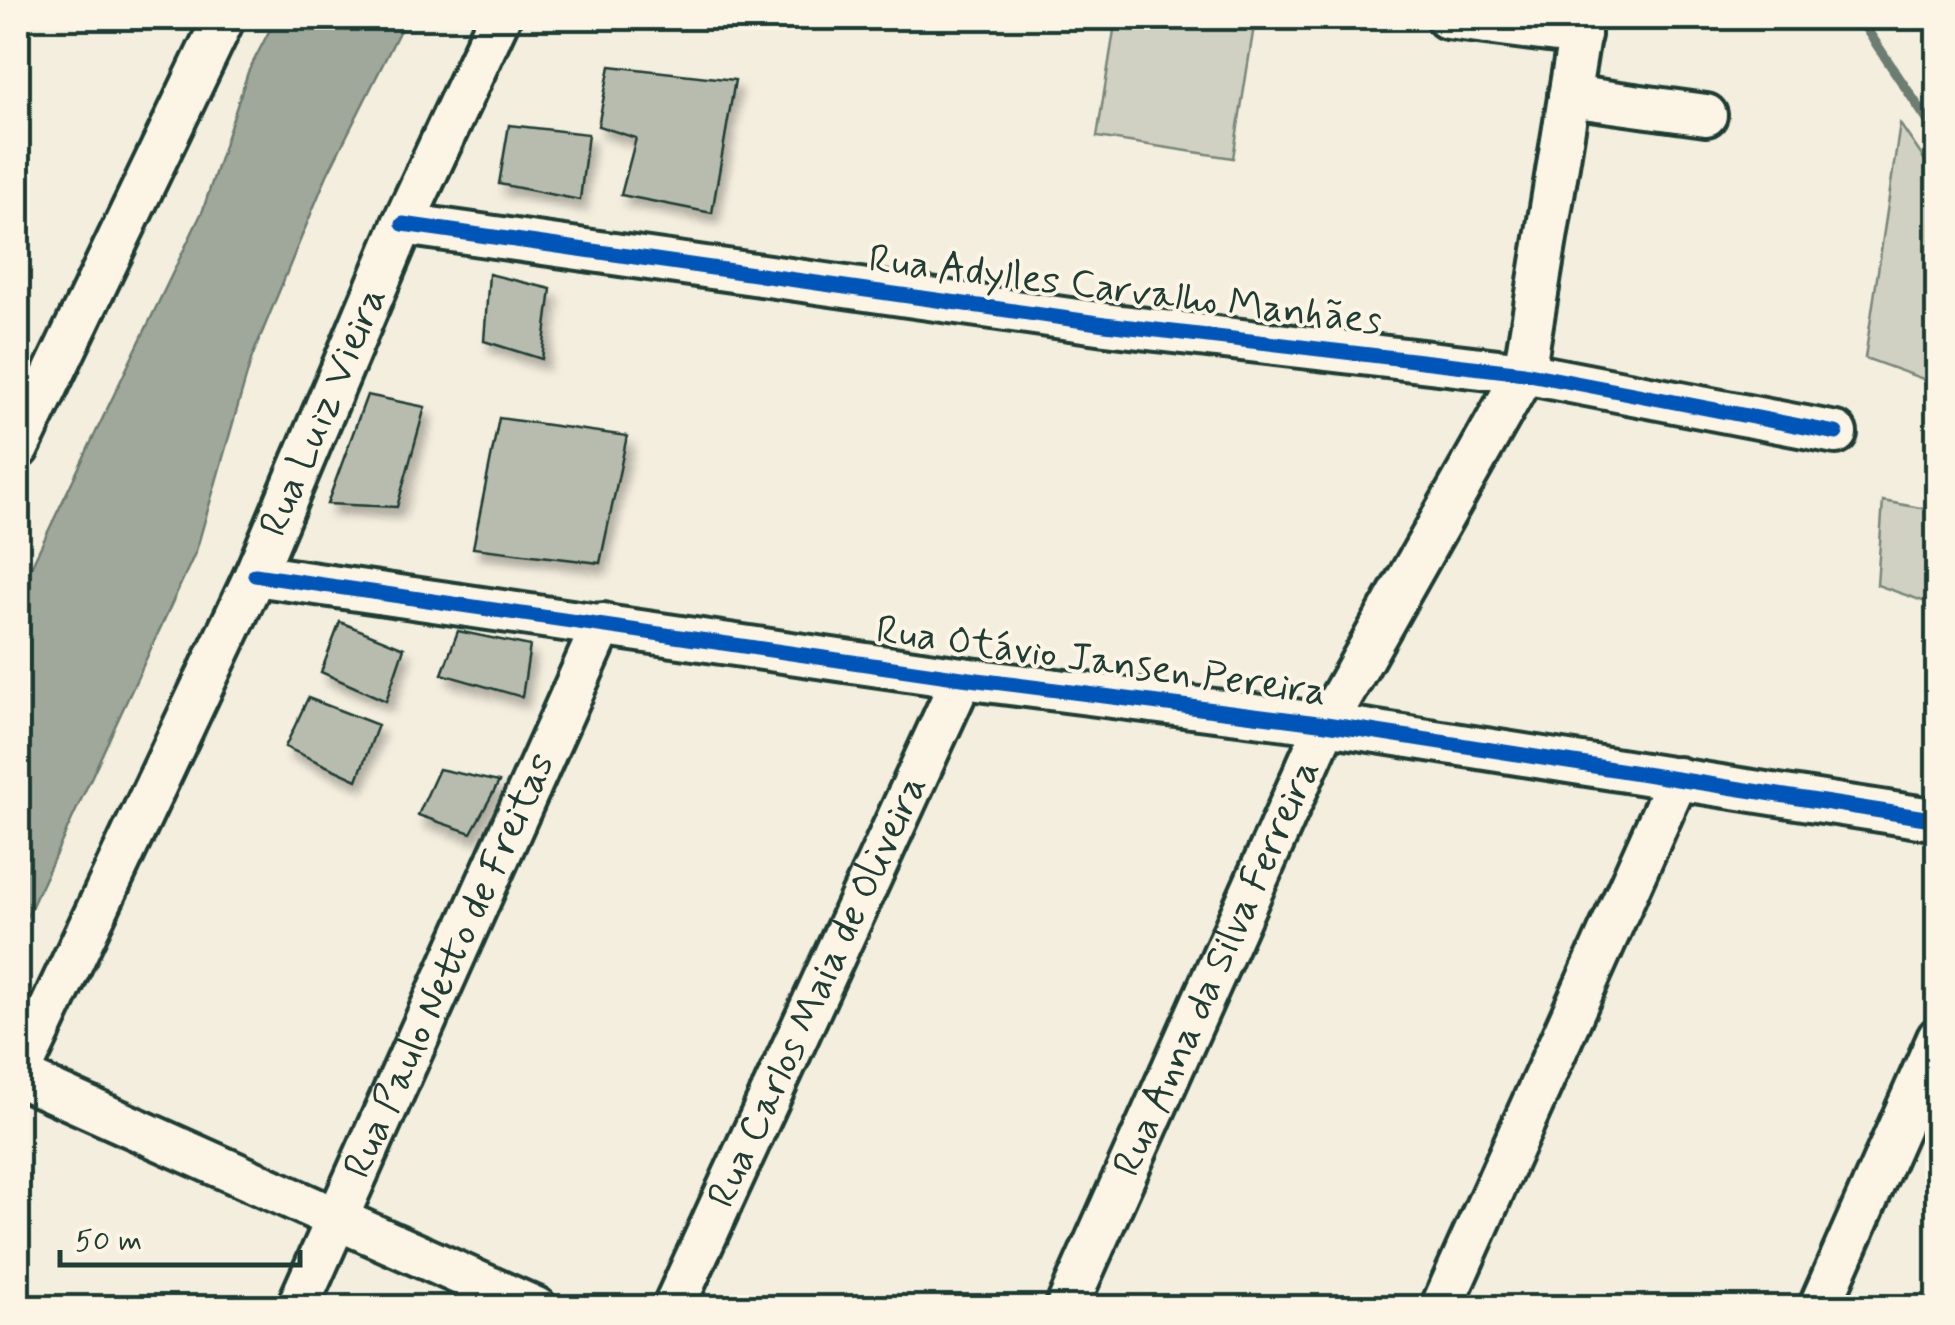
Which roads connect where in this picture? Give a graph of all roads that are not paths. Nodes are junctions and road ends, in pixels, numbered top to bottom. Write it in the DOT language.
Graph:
graph roads {
  1 [pos="224,18"];
  2 [pos="498,18"];
  3 [pos="1447,18"];
  4 [pos="1581,26"];
  5 [pos="1570,96"];
  6 [pos="1706,115"];
  7 [pos="403,224"];
  8 [pos="1524,373"];
  9 [pos="1836,433"];
  10 [pos="18,448"];
  11 [pos="255,575"];
  12 [pos="603,624"];
  13 [pos="962,678"];
  14 [pos="1326,724"];
  15 [pos="1678,778"];
  16 [pos="1938,820"];
  17 [pos="1938,1038"];
  18 [pos="18,1077"];
  19 [pos="338,1216"];
  20 [pos="297,1308"];
  21 [pos="536,1308"];
  22 [pos="673,1308"];
  23 [pos="1066,1308"];
  24 [pos="1441,1308"];
  25 [pos="1819,1308"];
  1 -- 10 [label="street"];
  2 -- 7 [label="street, Rua Luiz Vieira"];
  3 -- 4 [label="street"];
  4 -- 5 [label="street, Rua Anna da Silva Ferreira"];
  5 -- 6 [label="street"];
  5 -- 8 [label="street, Rua Anna da Silva Ferreira"];
  7 -- 8 [label="street, Rua Adylles Carvalho Manhães"];
  7 -- 11 [label="street, Rua Luiz Vieira"];
  8 -- 9 [label="street, Rua Adylles Carvalho Manhães"];
  8 -- 14 [label="street, Rua Anna da Silva Ferreira"];
  11 -- 12 [label="street, Rua Otávio Jansen Pereira"];
  11 -- 18 [label="street, Rua Luiz Vieira"];
  12 -- 13 [label="street, Rua Otávio Jansen Pereira"];
  12 -- 19 [label="street, Rua Paulo Netto de Freitas"];
  13 -- 14 [label="street, Rua Otávio Jansen Pereira"];
  13 -- 22 [label="street, Rua Carlos Maia de Oliveira"];
  14 -- 15 [label="street, Rua Otávio Jansen Pereira"];
  14 -- 23 [label="street, Rua Anna da Silva Ferreira"];
  15 -- 16 [label="street, Rua Otávio Jansen Pereira"];
  15 -- 24 [label="street"];
  17 -- 25 [label="street"];
  18 -- 19 [label="street"];
  19 -- 20 [label="street, Rua Paulo Netto de Freitas"];
  19 -- 21 [label="street"];
}
